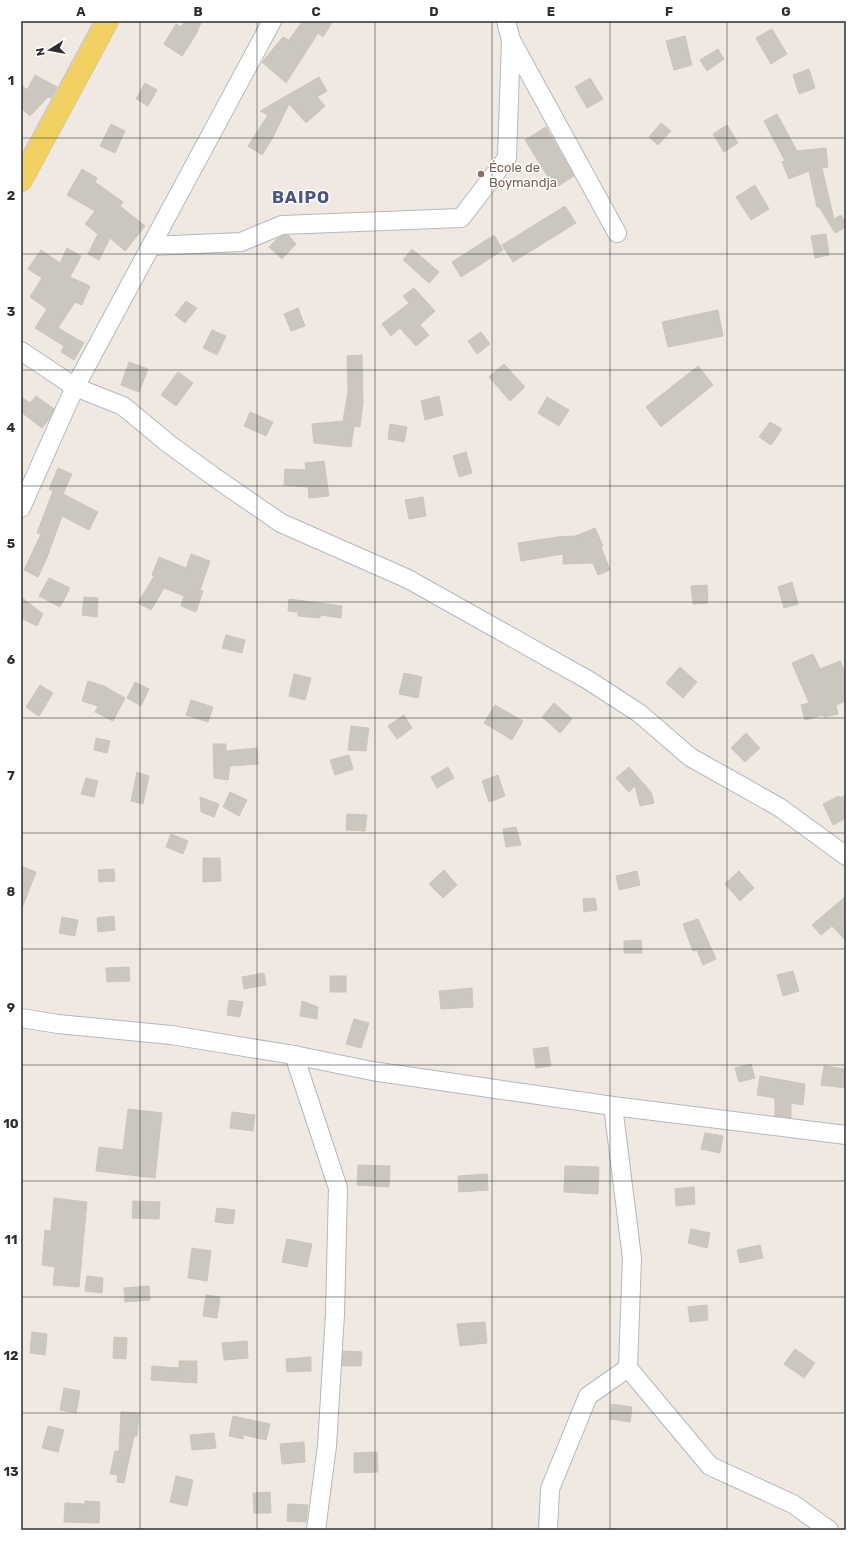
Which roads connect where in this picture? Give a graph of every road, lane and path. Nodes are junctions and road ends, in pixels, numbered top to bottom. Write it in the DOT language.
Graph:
graph roads {
  1 [pos="107,21"];
  2 [pos="272,21"];
  3 [pos="506,21"];
  4 [pos="511,40"];
  5 [pos="21,180"];
  6 [pos="617,233"];
  7 [pos="152,246"];
  8 [pos="21,351"];
  9 [pos="75,386"];
  10 [pos="21,508"];
  11 [pos="846,856"];
  12 [pos="21,1018"];
  13 [pos="294,1055"];
  14 [pos="613,1106"];
  15 [pos="846,1135"];
  16 [pos="628,1368"];
  17 [pos="825,1529"];
  18 [pos="316,1530"];
  19 [pos="548,1530"];
  1 -- 5 [label="main road"];
  2 -- 7 [label="street"];
  3 -- 4 [label="street"];
  4 -- 6 [label="street"];
  4 -- 7 [label="street"];
  7 -- 9 [label="street"];
  8 -- 9 [label="street"];
  9 -- 10 [label="street"];
  9 -- 11 [label="street"];
  12 -- 13 [label="street"];
  13 -- 14 [label="street"];
  13 -- 18 [label="street"];
  14 -- 15 [label="street"];
  14 -- 16 [label="street"];
  16 -- 17 [label="street"];
  16 -- 19 [label="street"];
}
